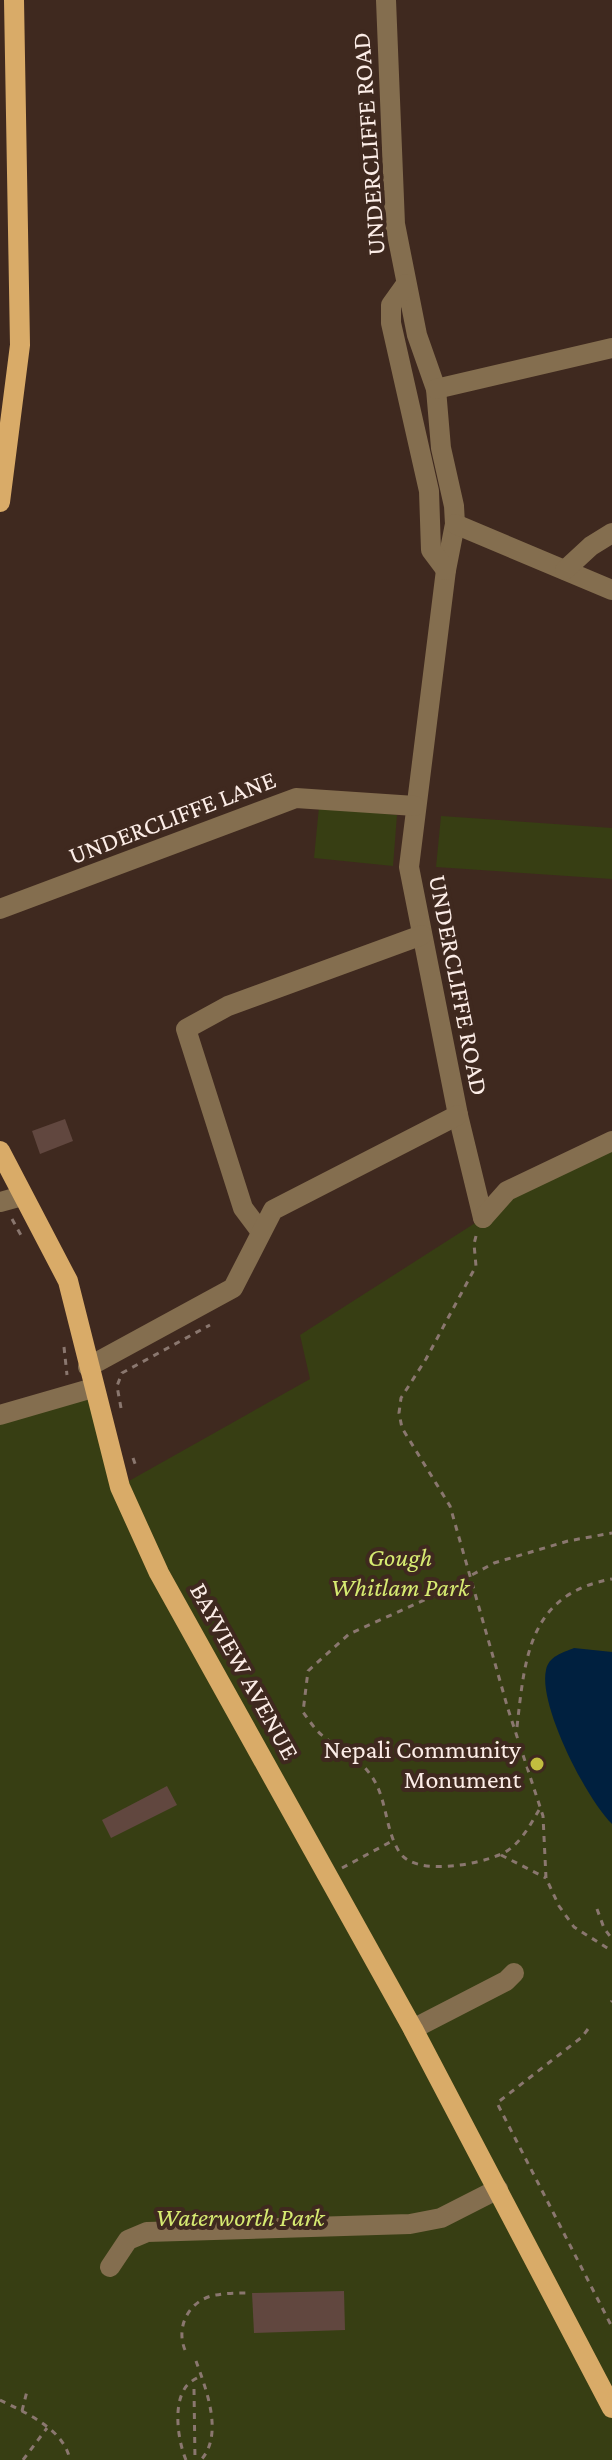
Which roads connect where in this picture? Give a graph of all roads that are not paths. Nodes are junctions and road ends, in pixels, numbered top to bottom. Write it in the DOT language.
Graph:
graph roads {
  1 [pos="14,0"];
  2 [pos="386,0"];
  3 [pos="406,284"];
  4 [pos="612,348"];
  5 [pos="436,389"];
  6 [pos="0,502"];
  7 [pos="455,524"];
  8 [pos="612,533"];
  9 [pos="446,570"];
  10 [pos="565,570"];
  11 [pos="612,590"];
  12 [pos="415,806"];
  13 [pos="0,909"];
  14 [pos="422,935"];
  15 [pos="458,1115"];
  16 [pos="612,1141"];
  17 [pos="0,1151"];
  18 [pos="22,1196"];
  19 [pos="1,1202"];
  20 [pos="261,1232"];
  21 [pos="88,1367"];
  22 [pos="93,1388"];
  23 [pos="0,1415"];
  24 [pos="514,1973"];
  25 [pos="413,2029"];
  26 [pos="498,2189"];
  27 [pos="110,2267"];
  28 [pos="612,2408"];
  1 -- 6 [label="main road"];
  2 -- 3 [label="street, UNDERCLIFFE ROAD"];
  3 -- 5 [label="street, UNDERCLIFFE ROAD"];
  3 -- 9 [label="street, UNDERCLIFFE ROAD"];
  4 -- 5 [label="street"];
  5 -- 7 [label="street, UNDERCLIFFE ROAD"];
  7 -- 9 [label="street, UNDERCLIFFE ROAD"];
  7 -- 10 [label="street"];
  8 -- 10 [label="street"];
  9 -- 12 [label="street, UNDERCLIFFE ROAD"];
  10 -- 11 [label="street"];
  12 -- 13 [label="street, UNDERCLIFFE LANE"];
  12 -- 14 [label="street, UNDERCLIFFE ROAD"];
  14 -- 15 [label="street, UNDERCLIFFE ROAD"];
  14 -- 20 [label="street"];
  15 -- 16 [label="street, UNDERCLIFFE ROAD"];
  15 -- 20 [label="street"];
  17 -- 18 [label="main road, BAYVIEW AVENUE"];
  18 -- 19 [label="street"];
  18 -- 21 [label="main road, BAYVIEW AVENUE"];
  20 -- 21 [label="street"];
  21 -- 22 [label="main road, BAYVIEW AVENUE"];
  22 -- 23 [label="street"];
  22 -- 25 [label="main road, BAYVIEW AVENUE"];
  24 -- 25 [label="street"];
  25 -- 26 [label="main road, BAYVIEW AVENUE"];
  26 -- 27 [label="street"];
  26 -- 28 [label="main road, BAYVIEW AVENUE"];
}
